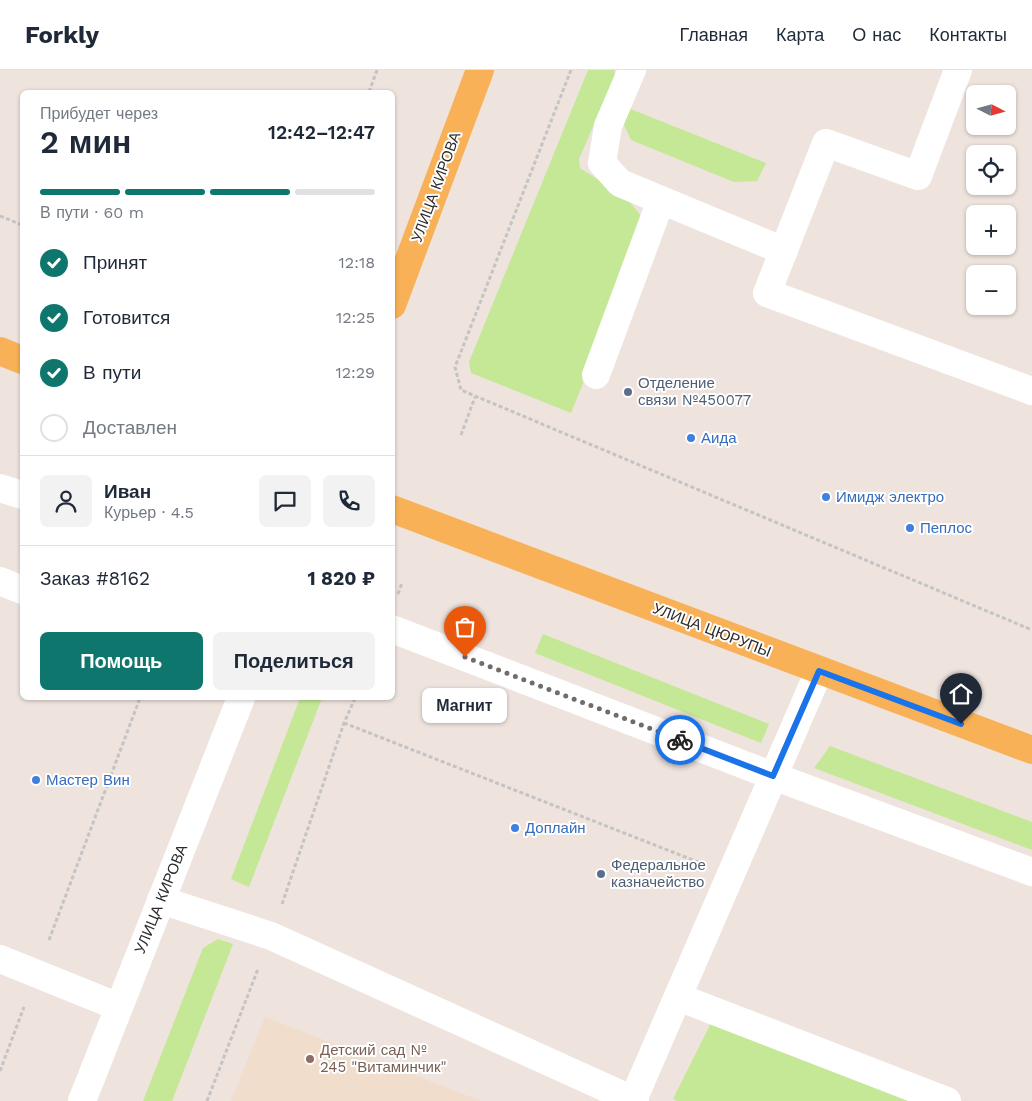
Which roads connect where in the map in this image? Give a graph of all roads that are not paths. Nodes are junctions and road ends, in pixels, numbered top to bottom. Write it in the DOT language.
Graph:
graph roads {
  1 [pos="480,70"];
  2 [pos="632,70"];
  3 [pos="958,70"];
  4 [pos="661,200"];
  5 [pos="784,251"];
  6 [pos="395,297"];
  7 [pos="0,351"];
  8 [pos="20,359"];
  9 [pos="596,375"];
  10 [pos="1032,391"];
  11 [pos="0,488"];
  12 [pos="20,494"];
  13 [pos="395,510"];
  14 [pos="0,581"];
  15 [pos="20,589"];
  16 [pos="395,630"];
  17 [pos="819,671"];
  18 [pos="240,700"];
  19 [pos="1032,750"];
  20 [pos="773,776"];
  21 [pos="1032,872"];
  22 [pos="161,900"];
  23 [pos="0,958"];
  24 [pos="678,997"];
  25 [pos="119,1007"];
  26 [pos="82,1101"];
  27 [pos="634,1101"];
  28 [pos="947,1101"];
  1 -- 6 [label="main road, УЛИЦА КИРОВА"];
  2 -- 4 [label="street"];
  3 -- 5 [label="street"];
  4 -- 5 [label="street"];
  4 -- 9 [label="street"];
  5 -- 10 [label="street"];
  7 -- 8 [label="main road"];
  11 -- 12 [label="street"];
  13 -- 17 [label="main road, УЛИЦА ЦЮРУПЫ"];
  14 -- 15 [label="street"];
  16 -- 20 [label="street"];
  17 -- 19 [label="main road, УЛИЦА ЦЮРУПЫ"];
  17 -- 20 [label="street"];
  18 -- 22 [label="street, УЛИЦА КИРОВА"];
  20 -- 21 [label="street"];
  20 -- 24 [label="street"];
  22 -- 25 [label="street, УЛИЦА КИРОВА"];
  22 -- 27 [label="street"];
  23 -- 25 [label="street"];
  24 -- 27 [label="street"];
  24 -- 28 [label="street"];
  25 -- 26 [label="street, УЛИЦА КИРОВА"];
}
